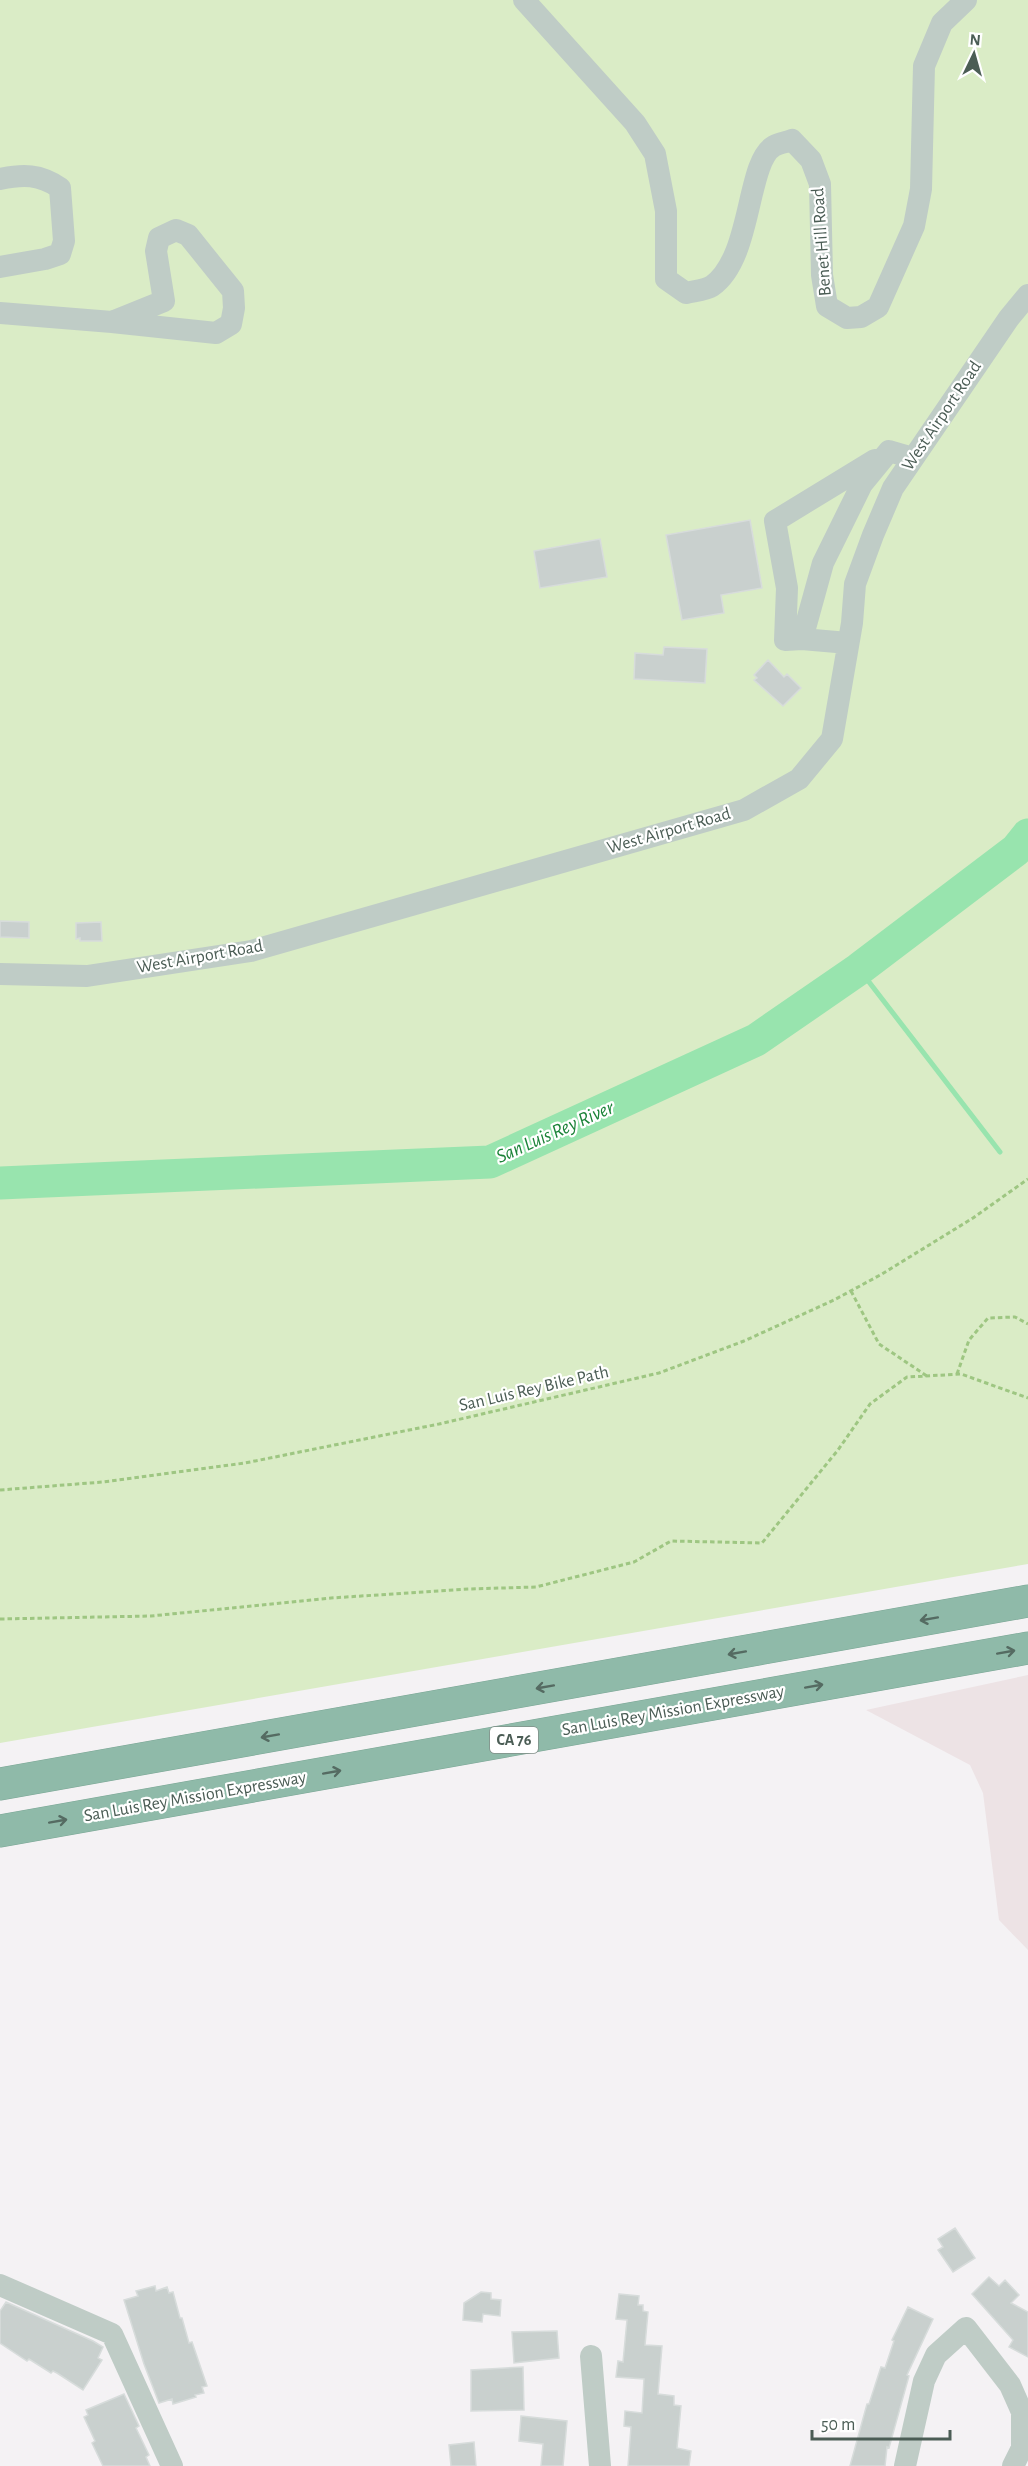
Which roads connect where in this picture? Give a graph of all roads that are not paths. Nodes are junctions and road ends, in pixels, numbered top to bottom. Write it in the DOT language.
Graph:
graph roads {
  1 [pos="524,0"];
  2 [pos="966,0"];
  3 [pos="0,179"];
  4 [pos="0,267"];
  5 [pos="1028,295"];
  6 [pos="0,313"];
  7 [pos="112,322"];
  8 [pos="889,451"];
  9 [pos="913,458"];
  10 [pos="802,639"];
  11 [pos="848,643"];
  12 [pos="0,974"];
  13 [pos="1028,1601"];
  14 [pos="1028,1648"];
  15 [pos="0,1784"];
  16 [pos="0,1832"];
  17 [pos="0,2285"];
  18 [pos="591,2356"];
  19 [pos="172,2466"];
  20 [pos="600,2466"];
  21 [pos="905,2466"];
  22 [pos="1013,2466"];
  1 -- 2 [label="street, Benet Hill Road"];
  3 -- 4 [label="street"];
  5 -- 9 [label="street, West Airport Road"];
  6 -- 7 [label="street"];
  7 -- 7 [label="street"];
  8 -- 9 [label="street"];
  8 -- 10 [label="street"];
  8 -- 10 [label="street"];
  9 -- 11 [label="street, West Airport Road"];
  10 -- 11 [label="street"];
  11 -- 12 [label="street, West Airport Road"];
  13 -- 15 [label="highway, one-way"];
  16 -- 14 [label="highway, San Luis Rey Mission Expressway / CA 76, one-way"];
  17 -- 19 [label="street"];
  18 -- 20 [label="street"];
  21 -- 22 [label="street"];
}
